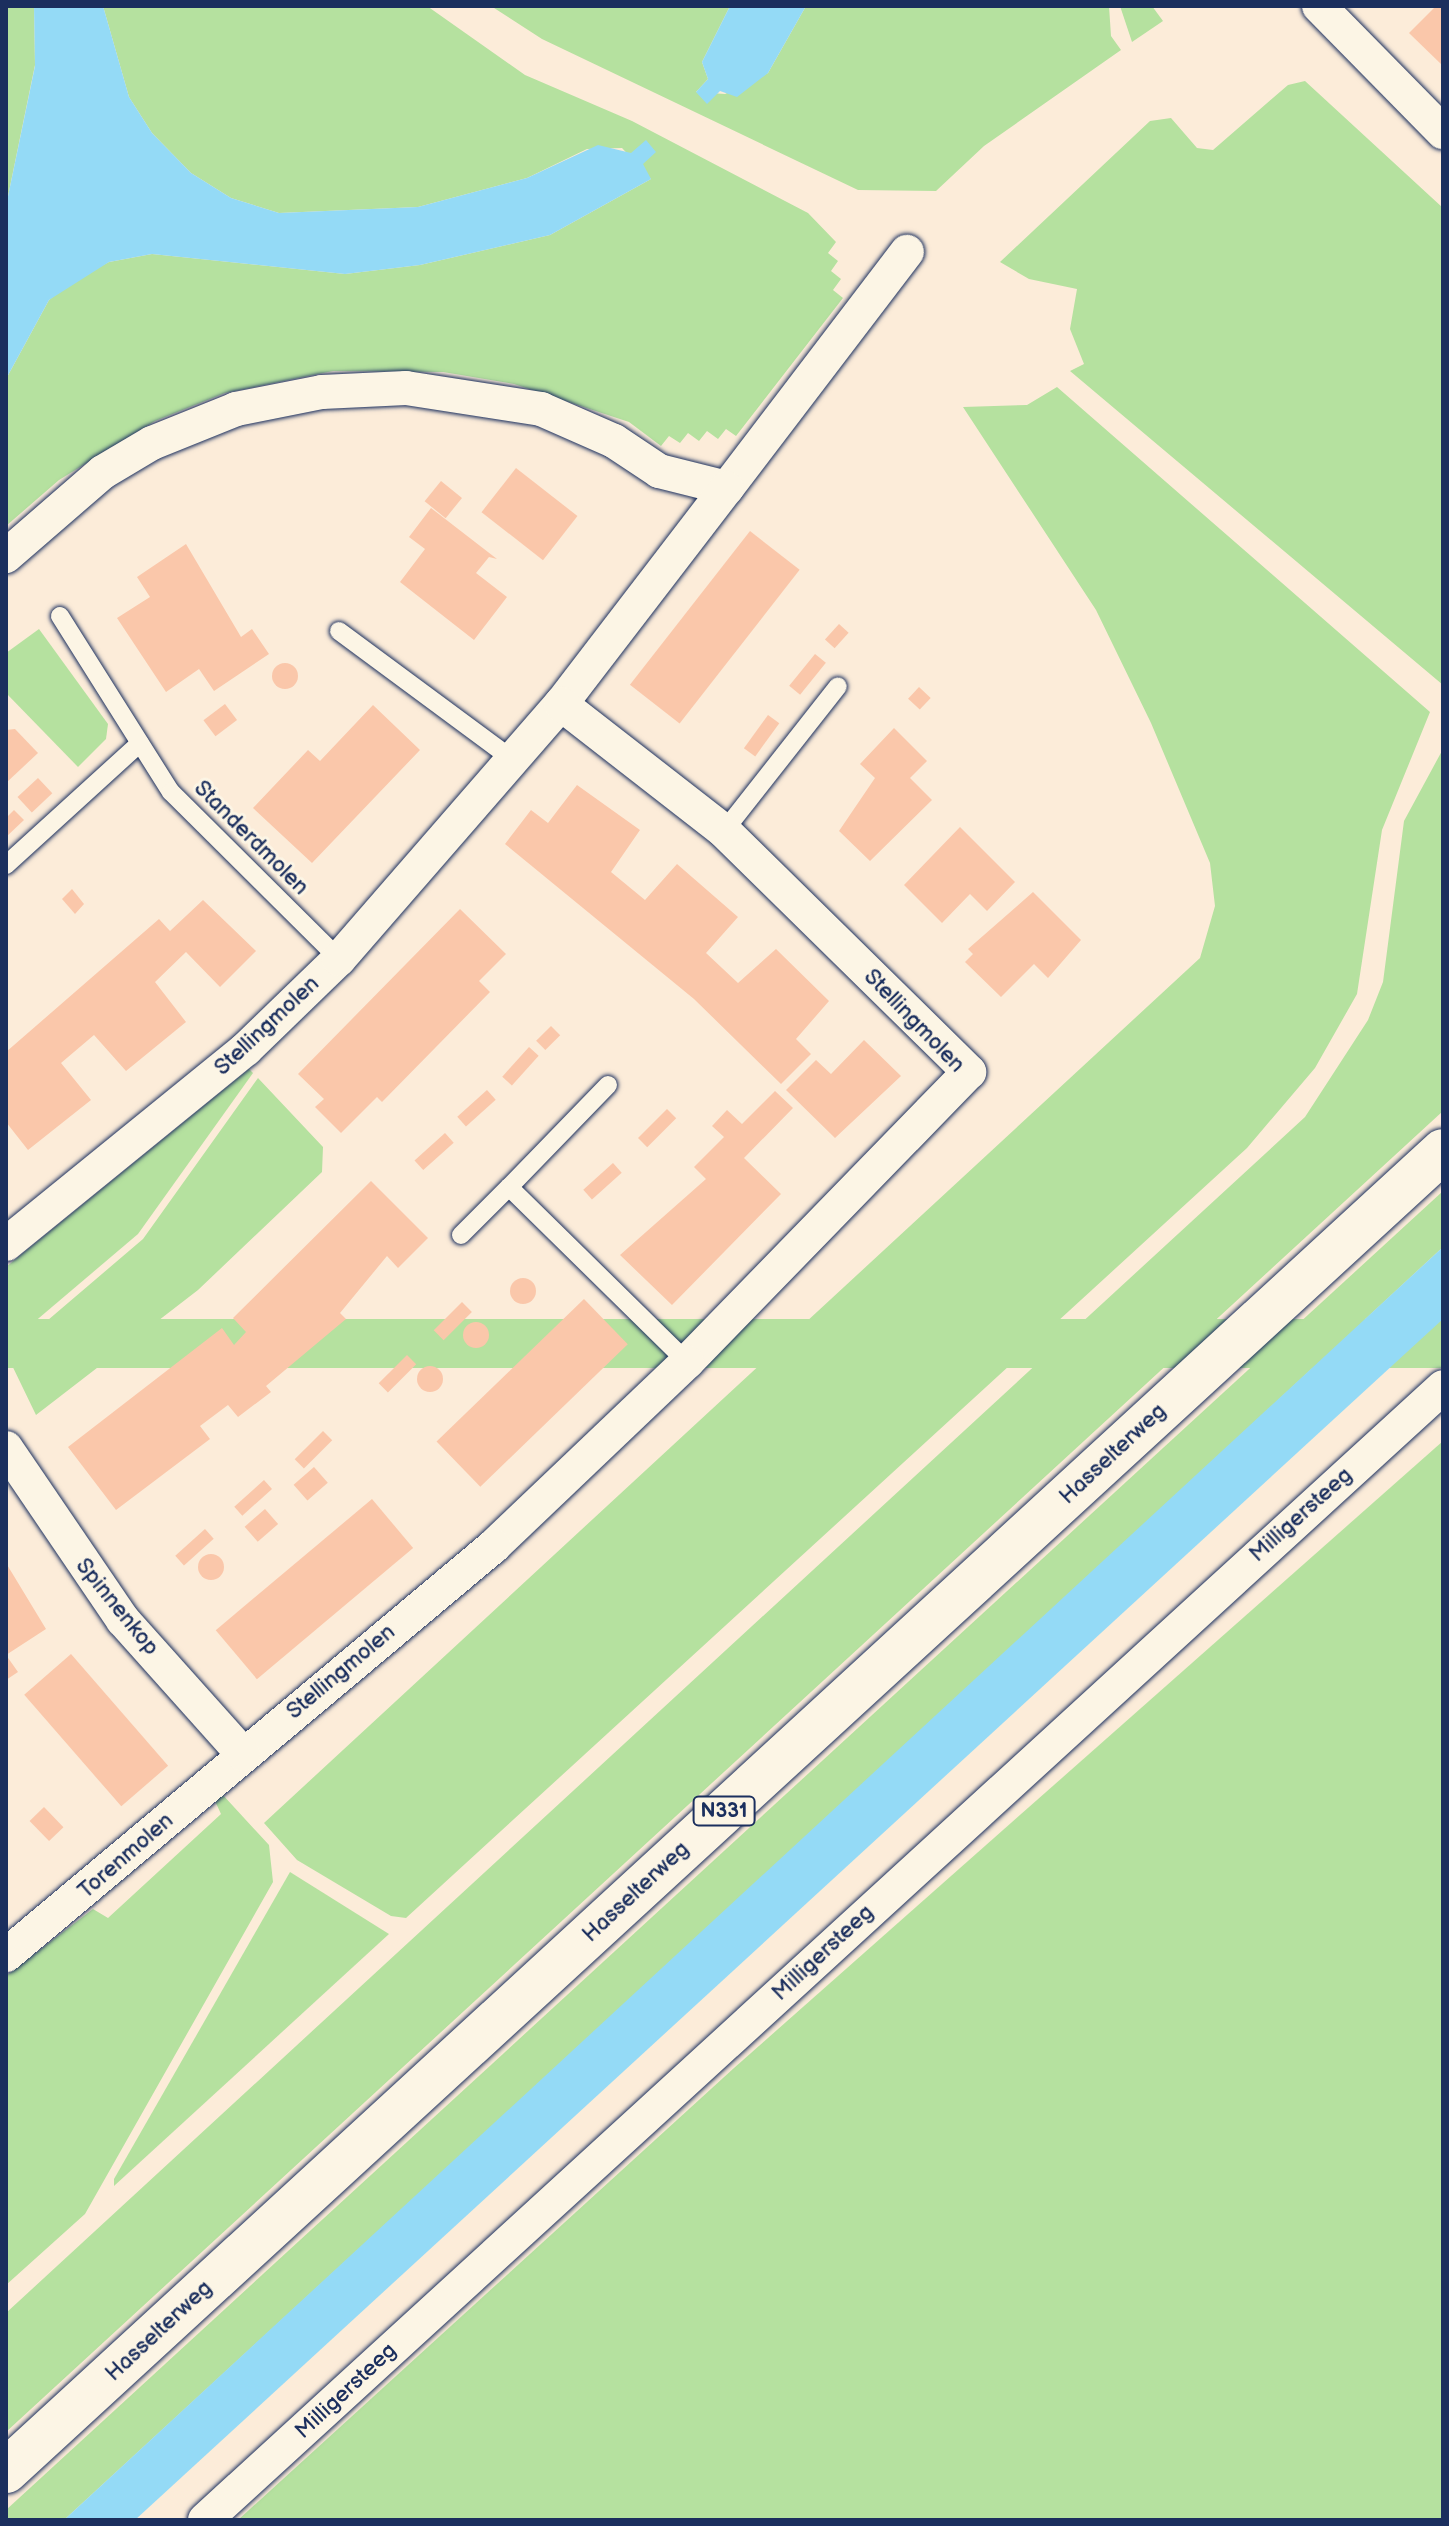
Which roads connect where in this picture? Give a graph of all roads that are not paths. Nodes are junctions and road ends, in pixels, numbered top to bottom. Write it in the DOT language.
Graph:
graph roads {
  1 [pos="1319,6"];
  2 [pos="1443,132"];
  3 [pos="907,252"];
  4 [pos="727,488"];
  5 [pos="6,556"];
  6 [pos="60,616"];
  7 [pos="339,631"];
  8 [pos="838,686"];
  9 [pos="561,704"];
  10 [pos="140,743"];
  11 [pos="516,762"];
  12 [pos="724,831"];
  13 [pos="6,865"];
  14 [pos="339,959"];
  15 [pos="608,1085"];
  16 [pos="1443,1151"];
  17 [pos="509,1187"];
  18 [pos="461,1235"];
  19 [pos="6,1244"];
  20 [pos="687,1362"];
  21 [pos="1443,1387"];
  22 [pos="6,1448"];
  23 [pos="243,1754"];
  24 [pos="6,1955"];
  25 [pos="6,2471"];
  26 [pos="205,2520"];
  1 -- 2 [label="street"];
  3 -- 4 [label="street, Stellingmolen"];
  4 -- 5 [label="street"];
  4 -- 9 [label="street, Stellingmolen"];
  6 -- 10 [label="lane, Standerdmolen"];
  7 -- 11 [label="lane"];
  8 -- 12 [label="lane"];
  9 -- 11 [label="street, Stellingmolen"];
  9 -- 12 [label="street, Stellingmolen"];
  10 -- 13 [label="lane"];
  10 -- 14 [label="lane, Standerdmolen"];
  11 -- 14 [label="street, Stellingmolen"];
  12 -- 20 [label="street, Stellingmolen"];
  14 -- 19 [label="street, Stellingmolen"];
  15 -- 17 [label="lane"];
  16 -- 25 [label="main road, Hasselterweg / N331"];
  17 -- 18 [label="lane"];
  17 -- 20 [label="lane"];
  20 -- 23 [label="street, Stellingmolen"];
  21 -- 26 [label="street, Milligersteeg"];
  22 -- 23 [label="street, Spinnenkop"];
  23 -- 24 [label="street, Torenmolen"];
}
